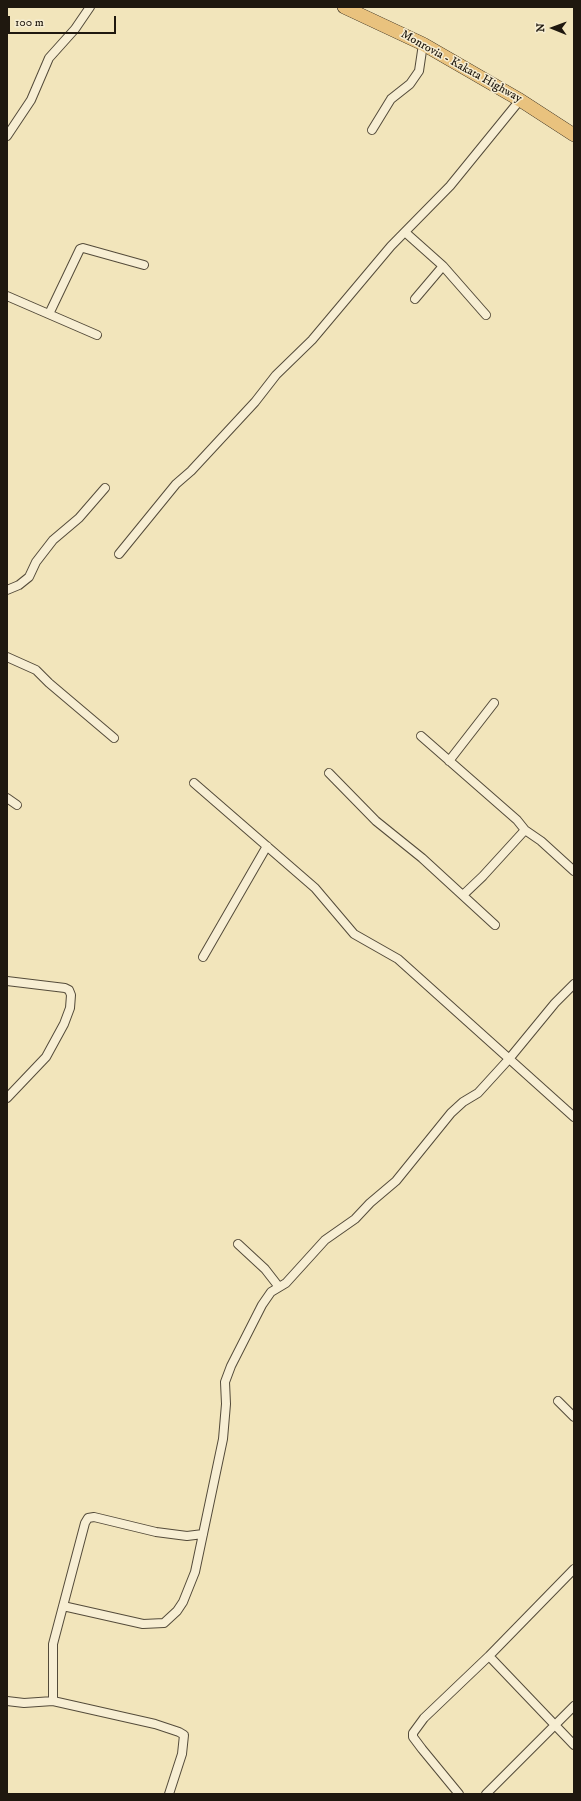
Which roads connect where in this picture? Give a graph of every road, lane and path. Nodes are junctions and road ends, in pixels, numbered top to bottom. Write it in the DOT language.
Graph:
graph roads {
  1 [pos="90,7"];
  2 [pos="352,9"];
  3 [pos="423,44"];
  4 [pos="520,100"];
  5 [pos="372,130"];
  6 [pos="574,135"];
  7 [pos="7,136"];
  8 [pos="406,233"];
  9 [pos="144,265"];
  10 [pos="443,266"];
  11 [pos="7,296"];
  12 [pos="415,299"];
  13 [pos="49,314"];
  14 [pos="486,315"];
  15 [pos="96,334"];
  16 [pos="105,488"];
  17 [pos="119,554"];
  18 [pos="7,590"];
  19 [pos="7,657"];
  20 [pos="494,703"];
  21 [pos="420,736"];
  22 [pos="114,738"];
  23 [pos="449,761"];
  24 [pos="329,773"];
  25 [pos="194,783"];
  26 [pos="7,798"];
  27 [pos="17,805"];
  28 [pos="525,830"];
  29 [pos="267,846"];
  30 [pos="574,871"];
  31 [pos="463,895"];
  32 [pos="495,925"];
  33 [pos="204,957"];
  34 [pos="7,981"];
  35 [pos="574,984"];
  36 [pos="509,1059"];
  37 [pos="7,1098"];
  38 [pos="574,1117"];
  39 [pos="238,1244"];
  40 [pos="279,1287"];
  41 [pos="558,1401"];
  42 [pos="574,1417"];
  43 [pos="202,1534"];
  44 [pos="573,1572"];
  45 [pos="63,1606"];
  46 [pos="489,1656"];
  47 [pos="7,1701"];
  48 [pos="53,1701"];
  49 [pos="574,1706"];
  50 [pos="554,1726"];
  51 [pos="574,1745"];
  52 [pos="169,1794"];
  53 [pos="459,1794"];
  54 [pos="486,1794"];
  1 -- 7 [label="street"];
  2 -- 3 [label="highway, Monrovia - Kakata Highway"];
  3 -- 4 [label="highway, Monrovia - Kakata Highway"];
  3 -- 5 [label="street"];
  4 -- 6 [label="highway, Monrovia - Kakata Highway"];
  4 -- 8 [label="street"];
  8 -- 10 [label="street"];
  8 -- 17 [label="street"];
  9 -- 13 [label="street"];
  10 -- 12 [label="street"];
  10 -- 14 [label="street"];
  11 -- 13 [label="street"];
  13 -- 15 [label="street"];
  16 -- 18 [label="street"];
  19 -- 22 [label="street"];
  20 -- 23 [label="street"];
  21 -- 23 [label="street"];
  23 -- 28 [label="street"];
  24 -- 31 [label="street"];
  25 -- 29 [label="street"];
  26 -- 27 [label="street"];
  28 -- 30 [label="street"];
  28 -- 31 [label="street"];
  29 -- 33 [label="street"];
  29 -- 36 [label="street"];
  31 -- 32 [label="street"];
  34 -- 37 [label="street"];
  35 -- 36 [label="street"];
  36 -- 38 [label="street"];
  36 -- 40 [label="street"];
  39 -- 40 [label="street"];
  40 -- 43 [label="street"];
  41 -- 42 [label="street"];
  43 -- 45 [label="street"];
  43 -- 45 [label="street"];
  44 -- 46 [label="street"];
  45 -- 48 [label="street"];
  46 -- 50 [label="street"];
  46 -- 53 [label="street"];
  47 -- 48 [label="street"];
  48 -- 52 [label="street"];
  49 -- 50 [label="street"];
  50 -- 51 [label="street"];
  50 -- 54 [label="street"];
}
